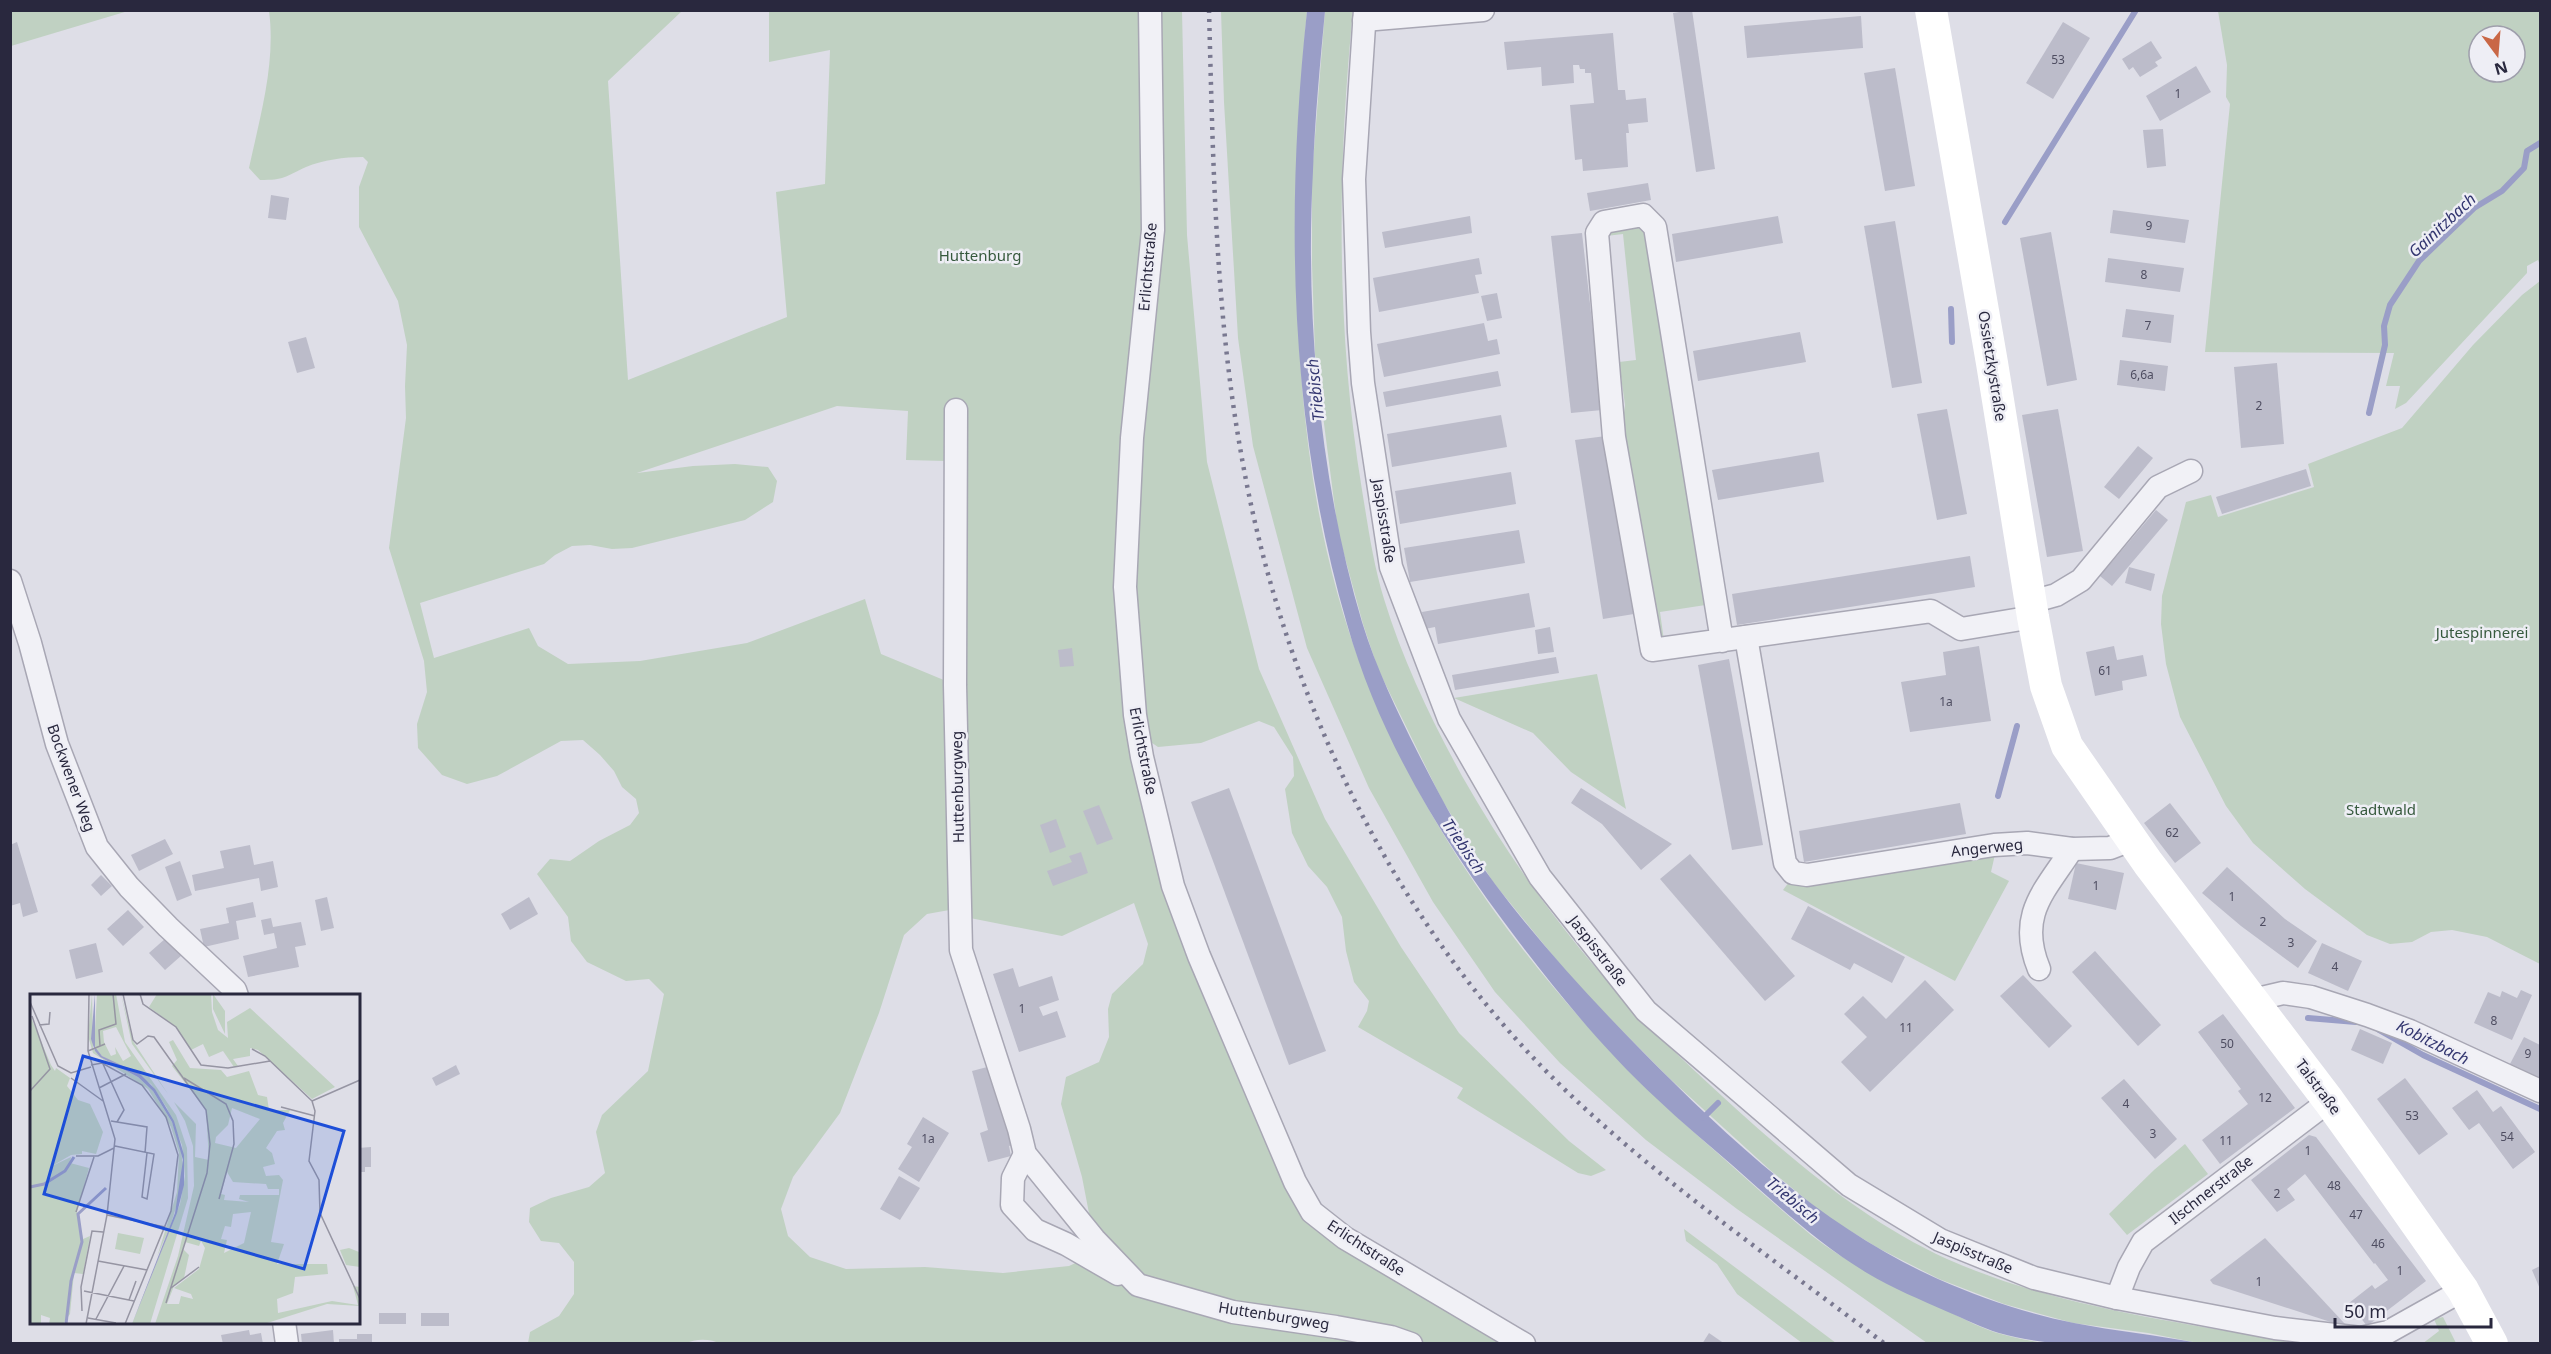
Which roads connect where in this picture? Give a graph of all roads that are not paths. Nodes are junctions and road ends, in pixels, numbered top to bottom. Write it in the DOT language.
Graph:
graph roads {
  1 [pos="1150,10"];
  2 [pos="1483,10"];
  3 [pos="1931,10"];
  4 [pos="1364,15"];
  5 [pos="956,410"];
  6 [pos="2191,471"];
  7 [pos="10,581"];
  8 [pos="2032,609"];
  9 [pos="1746,637"];
  10 [pos="1722,641"];
  11 [pos="2057,721"];
  12 [pos="2131,840"];
  13 [pos="2072,849"];
  14 [pos="2038,969"];
  15 [pos="236,994"];
  16 [pos="2253,1000"];
  17 [pos="2541,1090"];
  18 [pos="2329,1101"];
  19 [pos="1025,1154"];
  20 [pos="1138,1285"];
  21 [pos="2463,1290"];
  22 [pos="2117,1298"];
  23 [pos="284,1324"];
  24 [pos="286,1344"];
  25 [pos="1411,1344"];
  26 [pos="1524,1344"];
  27 [pos="2492,1344"];
  1 -- 26 [label="street, Erlichtstraße"];
  2 -- 4 [label="street"];
  3 -- 8 [label="main road, Ossietzkystraße"];
  4 -- 22 [label="street, Jaspisstraße"];
  5 -- 19 [label="street, Huttenburgweg"];
  6 -- 8 [label="street"];
  7 -- 15 [label="street, Bockwener Weg"];
  8 -- 9 [label="street"];
  8 -- 11 [label="main road, Ossietzkystraße"];
  9 -- 10 [label="street"];
  9 -- 13 [label="street, Angerweg"];
  10 -- 10 [label="street"];
  11 -- 12 [label="main road, Talstraße"];
  12 -- 13 [label="street"];
  12 -- 16 [label="main road, Talstraße"];
  13 -- 14 [label="street"];
  16 -- 17 [label="street"];
  16 -- 18 [label="main road, Talstraße"];
  18 -- 21 [label="main road, Talstraße"];
  18 -- 22 [label="street, Ilschnerstraße"];
  19 -- 20 [label="street, Huttenburgweg"];
  19 -- 20 [label="street, Huttenburgweg"];
  20 -- 25 [label="street, Huttenburgweg"];
  21 -- 22 [label="street, Jaspisstraße"];
  21 -- 27 [label="main road, Talstraße"];
  23 -- 24 [label="street"];
}
